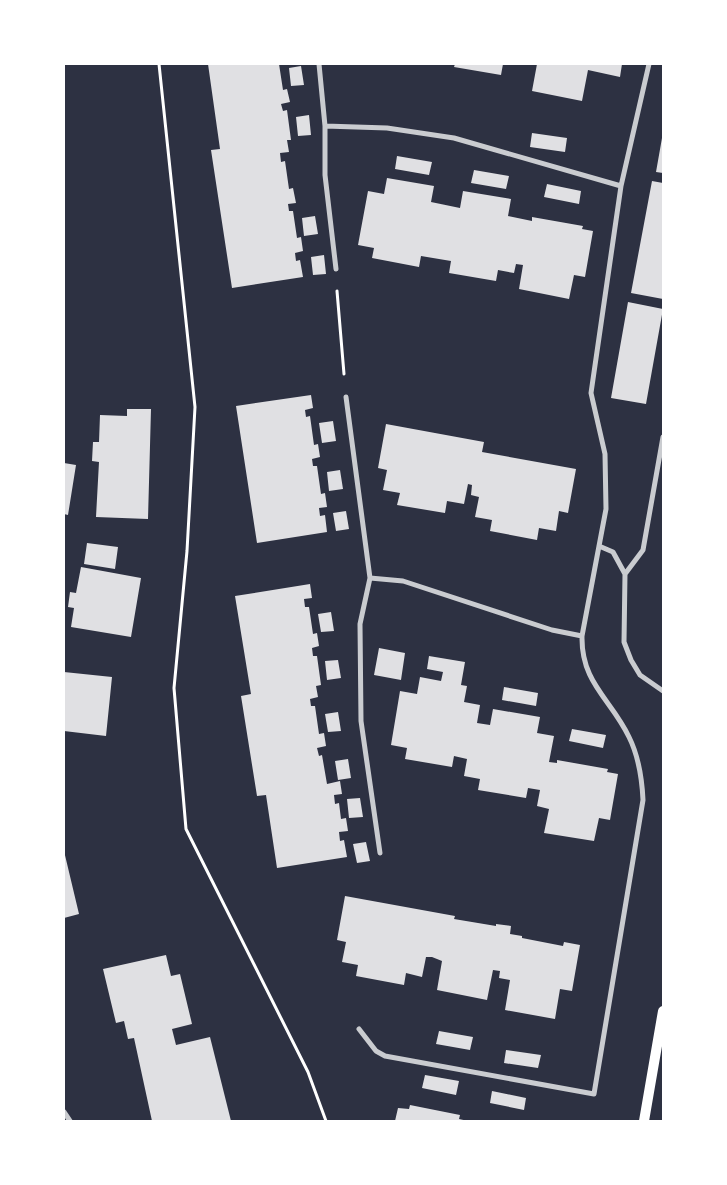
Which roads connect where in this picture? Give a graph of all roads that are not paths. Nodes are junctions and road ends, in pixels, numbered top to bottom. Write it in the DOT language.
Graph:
graph roads {
  1 [pos="319,64"];
  2 [pos="649,64"];
  3 [pos="325,126"];
  4 [pos="621,186"];
  5 [pos="336,270"];
  6 [pos="346,398"];
  7 [pos="663,437"];
  8 [pos="600,546"];
  9 [pos="625,574"];
  10 [pos="370,578"];
  11 [pos="582,636"];
  12 [pos="663,692"];
  13 [pos="380,854"];
  14 [pos="663,1011"];
  15 [pos="359,1029"];
  16 [pos="64,1112"];
  17 [pos="70,1121"];
  18 [pos="644,1121"];
  1 -- 3 [label="street"];
  2 -- 4 [label="street"];
  3 -- 4 [label="street"];
  3 -- 5 [label="street"];
  4 -- 8 [label="street"];
  6 -- 10 [label="street"];
  7 -- 9 [label="street"];
  8 -- 9 [label="street"];
  8 -- 11 [label="street"];
  9 -- 12 [label="street"];
  10 -- 11 [label="street"];
  10 -- 13 [label="street"];
  11 -- 15 [label="street"];
  14 -- 18 [label="main road"];
  16 -- 17 [label="street"];
}
